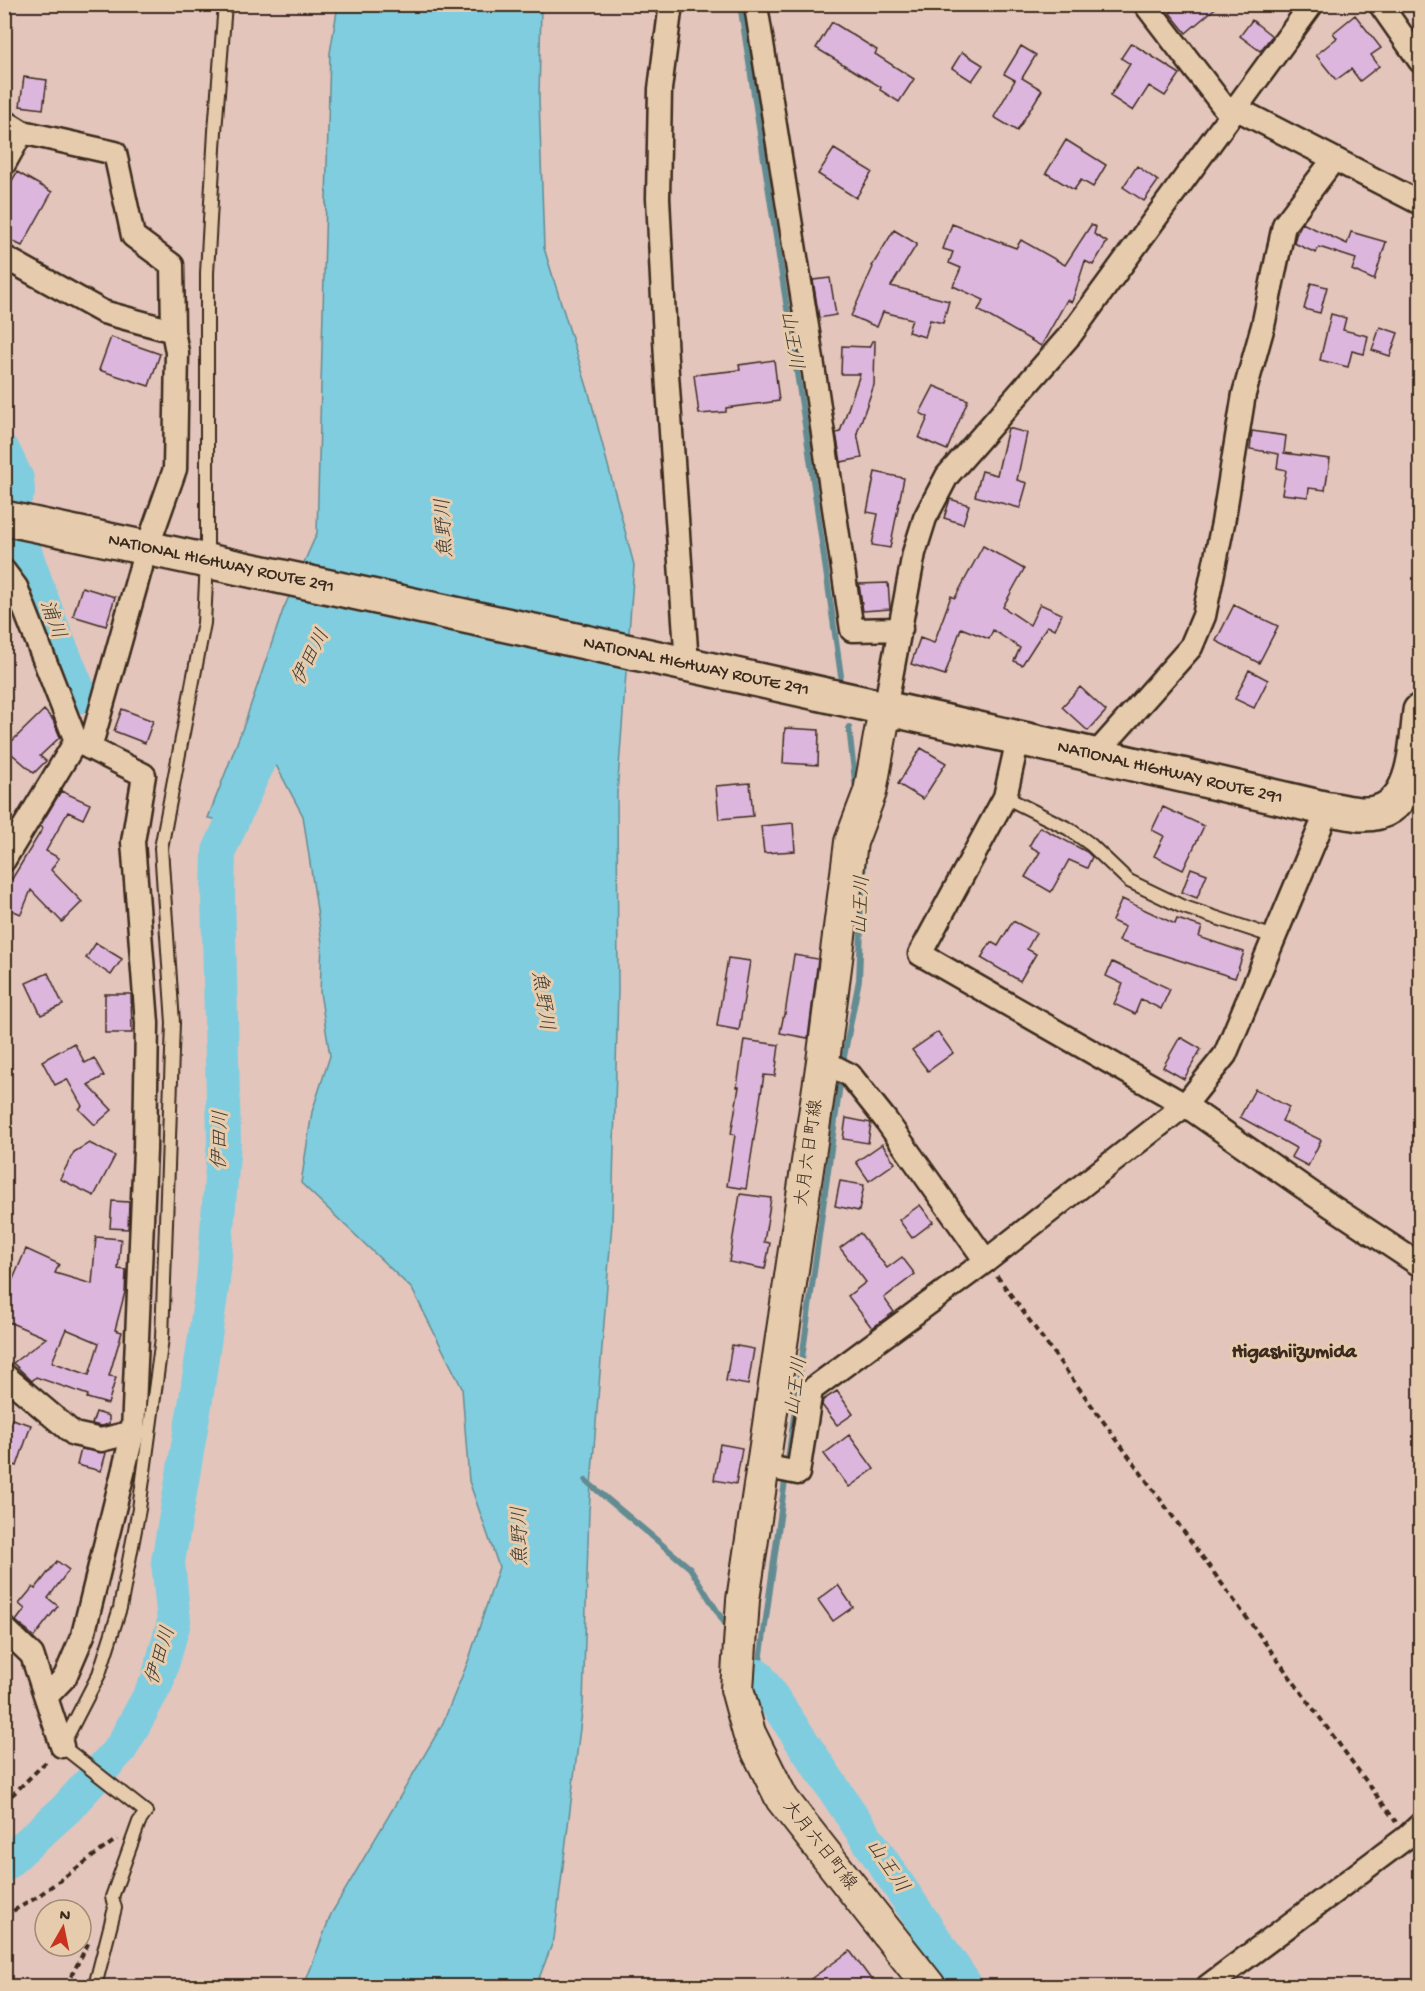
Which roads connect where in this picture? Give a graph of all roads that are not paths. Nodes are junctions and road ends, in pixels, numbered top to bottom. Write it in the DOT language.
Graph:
graph roads {
  1 [pos="225,4"];
  2 [pos="671,4"];
  3 [pos="758,4"];
  4 [pos="1145,4"];
  5 [pos="1312,4"];
  6 [pos="1380,4"];
  7 [pos="1420,60"];
  8 [pos="1234,113"];
  9 [pos="13,126"];
  10 [pos="1334,159"];
  11 [pos="4,164"];
  12 [pos="1420,203"];
  13 [pos="4,257"];
  14 [pos="173,331"];
  15 [pos="4,518"];
  16 [pos="152,534"];
  17 [pos="218,563"];
  18 [pos="141,567"];
  19 [pos="4,571"];
  20 [pos="901,629"];
  21 [pos="682,663"];
  22 [pos="885,709"];
  23 [pos="1420,711"];
  24 [pos="1018,739"];
  25 [pos="83,744"];
  26 [pos="1096,754"];
  27 [pos="1005,797"];
  28 [pos="1328,809"];
  29 [pos="4,860"];
  30 [pos="1274,937"];
  31 [pos="824,1061"];
  32 [pos="1185,1105"];
  33 [pos="986,1261"];
  34 [pos="1420,1265"];
  35 [pos="4,1375"];
  36 [pos="133,1432"];
  37 [pos="763,1466"];
  38 [pos="4,1628"];
  39 [pos="46,1696"];
  40 [pos="62,1746"];
  41 [pos="1414,1831"];
  42 [pos="95,1986"];
  43 [pos="928,1986"];
  44 [pos="1208,1986"];
  1 -- 17 [label="lane"];
  2 -- 21 [label="street"];
  3 -- 20 [label="street"];
  4 -- 8 [label="street"];
  5 -- 8 [label="street"];
  6 -- 7 [label="street"];
  8 -- 10 [label="street"];
  8 -- 20 [label="street"];
  9 -- 11 [label="street"];
  9 -- 14 [label="street"];
  10 -- 12 [label="street"];
  10 -- 26 [label="street"];
  13 -- 14 [label="street"];
  14 -- 16 [label="street"];
  15 -- 17 [label="highway, NATIONAL HIGHWAY ROUTE 291"];
  17 -- 21 [label="highway, NATIONAL HIGHWAY ROUTE 291"];
  17 -- 40 [label="lane"];
  18 -- 25 [label="street"];
  19 -- 25 [label="street"];
  20 -- 22 [label="street"];
  21 -- 22 [label="highway, NATIONAL HIGHWAY ROUTE 291"];
  22 -- 24 [label="highway, NATIONAL HIGHWAY ROUTE 291"];
  22 -- 31 [label="main road, 大月六日町線"];
  23 -- 28 [label="highway, NATIONAL HIGHWAY ROUTE 291"];
  24 -- 26 [label="highway, NATIONAL HIGHWAY ROUTE 291"];
  24 -- 27 [label="street"];
  25 -- 29 [label="street"];
  25 -- 36 [label="street"];
  26 -- 28 [label="highway, NATIONAL HIGHWAY ROUTE 291"];
  27 -- 30 [label="lane"];
  27 -- 32 [label="street"];
  28 -- 30 [label="street"];
  30 -- 32 [label="street"];
  31 -- 33 [label="street"];
  31 -- 37 [label="main road, 大月六日町線"];
  32 -- 33 [label="street"];
  32 -- 34 [label="street"];
  33 -- 37 [label="street"];
  35 -- 36 [label="street"];
  36 -- 39 [label="street"];
  37 -- 43 [label="main road, 大月六日町線"];
  38 -- 39 [label="street"];
  39 -- 40 [label="street"];
  40 -- 42 [label="lane"];
  41 -- 44 [label="street"];
}
